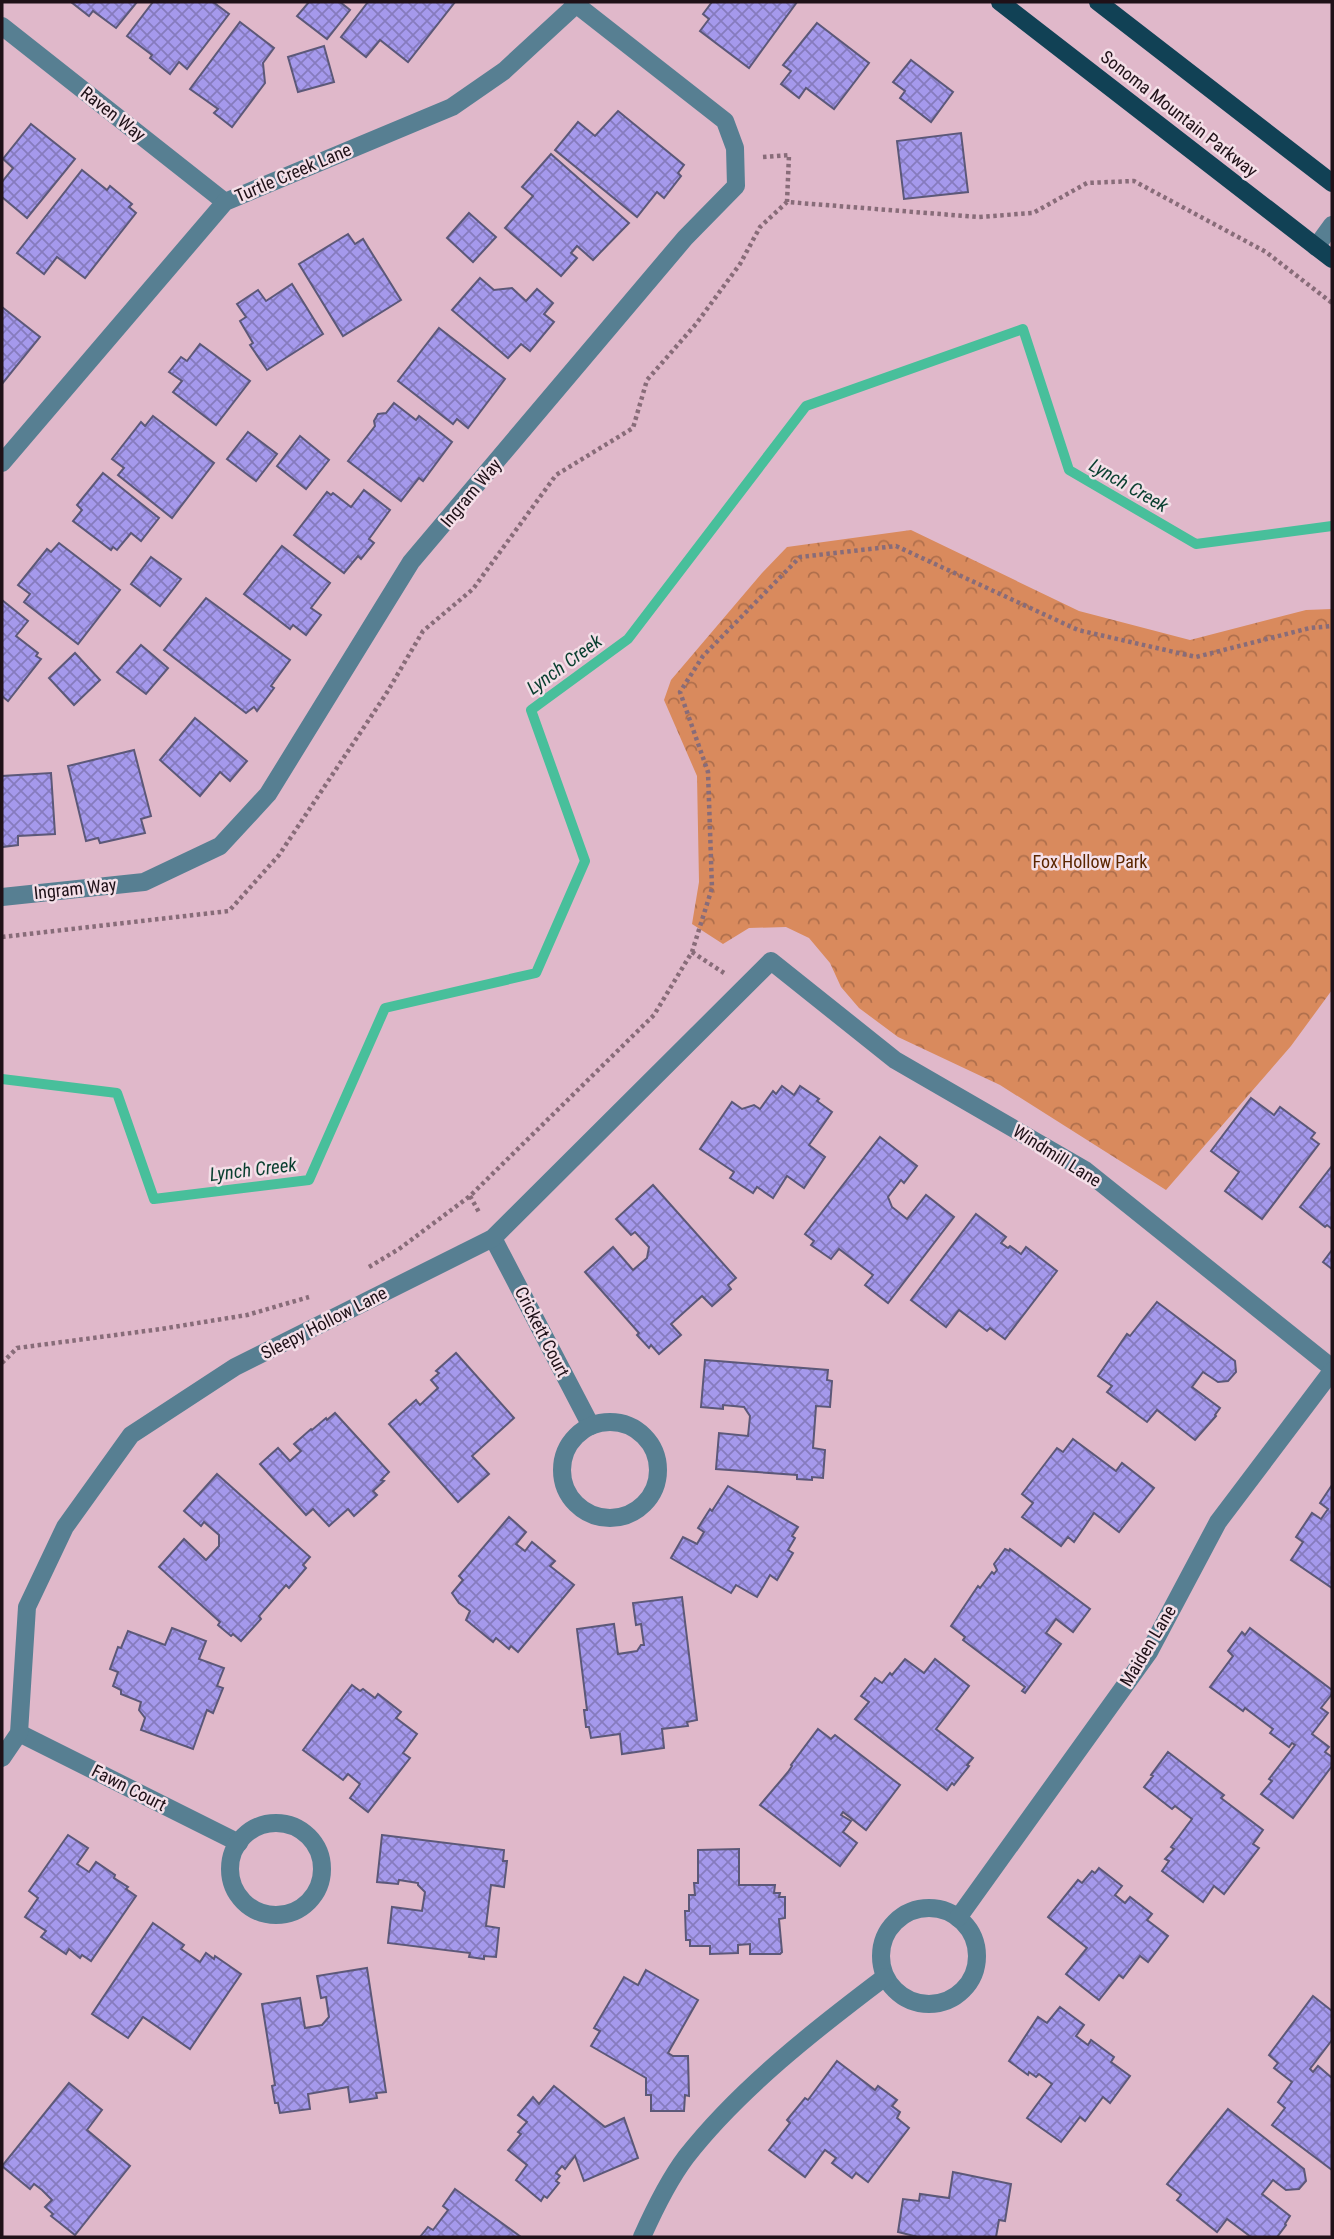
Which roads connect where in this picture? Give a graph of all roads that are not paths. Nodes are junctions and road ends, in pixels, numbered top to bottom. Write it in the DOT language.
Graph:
graph roads {
  1 [pos="576,2"];
  2 [pos="1000,2"];
  3 [pos="1098,2"];
  4 [pos="2,26"];
  5 [pos="1332,183"];
  6 [pos="225,202"];
  7 [pos="1332,225"];
  8 [pos="1316,247"];
  9 [pos="1332,259"];
  10 [pos="2,463"];
  11 [pos="2,897"];
  12 [pos="771,961"];
  13 [pos="493,1238"];
  14 [pos="1332,1370"];
  15 [pos="591,1426"];
  16 [pos="19,1733"];
  17 [pos="2,1758"];
  18 [pos="239,1843"];
  19 [pos="958,1918"];
  20 [pos="885,1977"];
  21 [pos="642,2237"];
  1 -- 6 [label="street, Turtle Creek Lane"];
  1 -- 11 [label="street, Ingram Way"];
  2 -- 8 [label="main road, Sonoma Mountain Parkway"];
  3 -- 5 [label="main road"];
  4 -- 6 [label="street, Raven Way"];
  6 -- 10 [label="street, Turtle Creek Lane"];
  7 -- 8 [label="street"];
  8 -- 9 [label="main road, Sonoma Mountain Parkway"];
  12 -- 13 [label="street, Sleepy Hollow Lane"];
  12 -- 14 [label="street, Windmill Lane"];
  13 -- 15 [label="street, Crickett Court"];
  13 -- 16 [label="street, Sleepy Hollow Lane"];
  14 -- 19 [label="street, Maiden Lane"];
  15 -- 15 [label="street"];
  16 -- 17 [label="street"];
  16 -- 18 [label="street, Fawn Court"];
  18 -- 18 [label="street"];
  19 -- 20 [label="street"];
  19 -- 20 [label="street"];
  20 -- 21 [label="street"];
}
